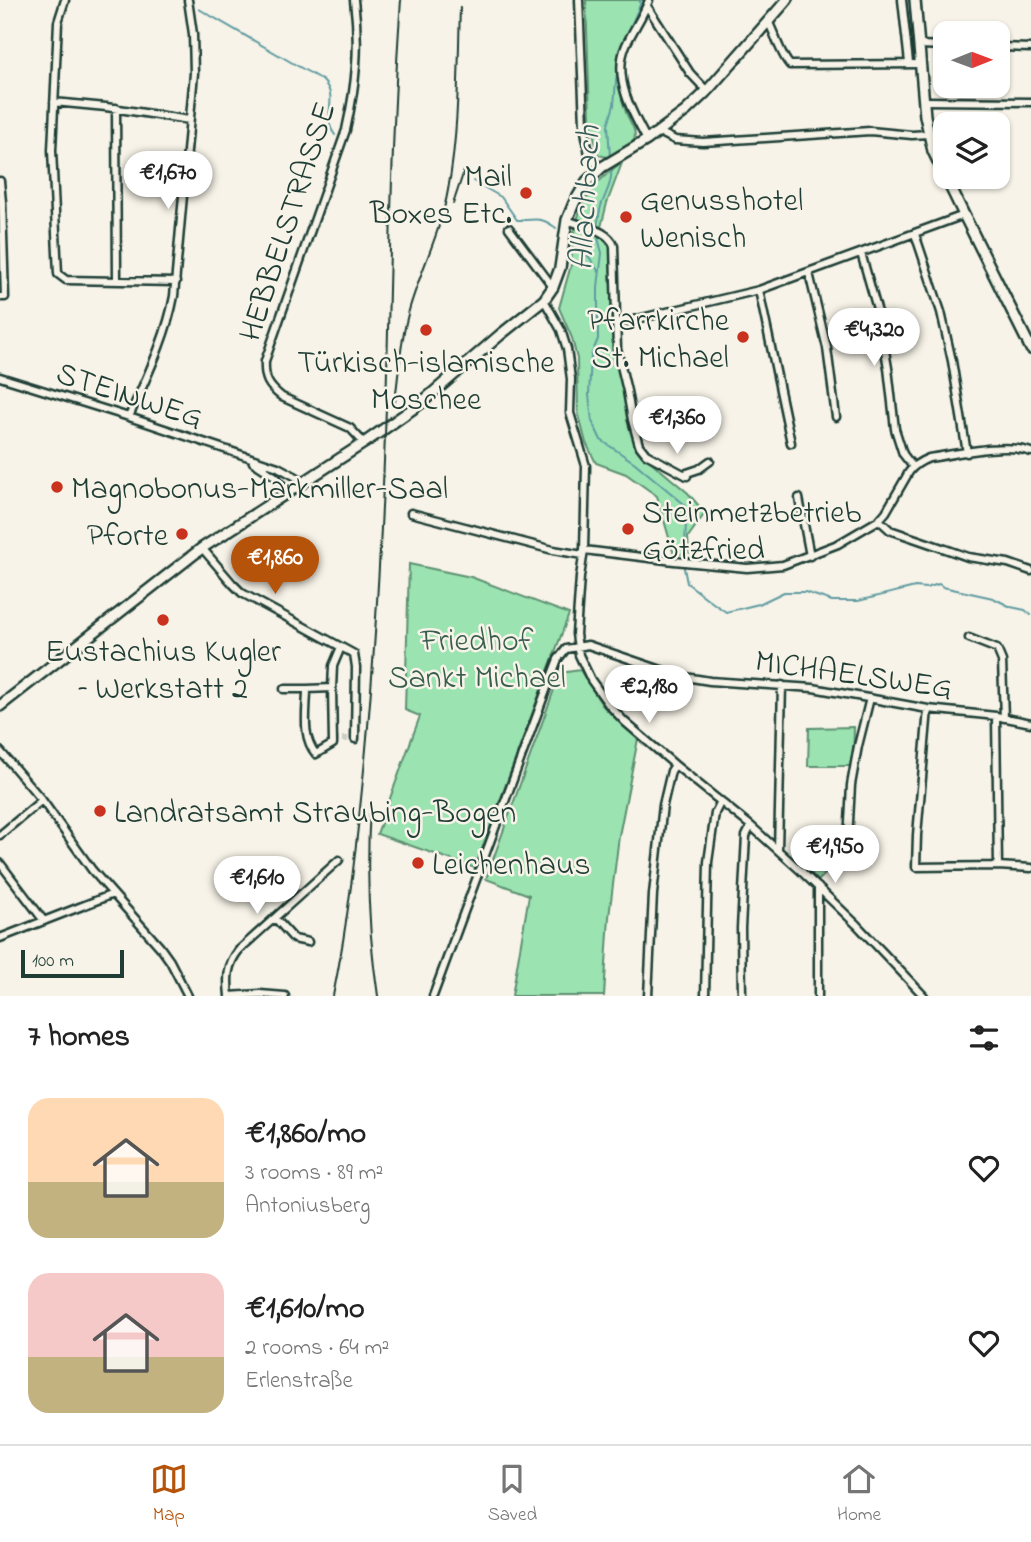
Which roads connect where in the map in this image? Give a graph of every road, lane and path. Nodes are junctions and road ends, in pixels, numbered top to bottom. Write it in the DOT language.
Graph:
graph roads {
  1 [pos="65,0"];
  2 [pos="188,0"];
  3 [pos="354,0"];
  4 [pos="579,0"];
  5 [pos="786,1"];
  6 [pos="916,2"];
  7 [pos="648,3"];
  8 [pos="902,3"];
  9 [pos="768,21"];
  10 [pos="919,46"];
  11 [pos="933,46"];
  12 [pos="1010,47"];
  13 [pos="1031,48"];
  14 [pos="909,63"];
  15 [pos="921,64"];
  16 [pos="706,91"];
  17 [pos="924,101"];
  18 [pos="54,102"];
  19 [pos="1031,102"];
  20 [pos="116,108"];
  21 [pos="189,120"];
  22 [pos="659,132"];
  23 [pos="928,134"];
  24 [pos="647,140"];
  25 [pos="601,168"];
  26 [pos="0,181"];
  27 [pos="964,215"];
  28 [pos="568,220"];
  29 [pos="509,228"];
  30 [pos="915,234"];
  31 [pos="861,253"];
  32 [pos="810,272"];
  33 [pos="117,281"];
  34 [pos="2,282"];
  35 [pos="176,282"];
  36 [pos="553,288"];
  37 [pos="759,290"];
  38 [pos="0,298"];
  39 [pos="544,300"];
  40 [pos="616,322"];
  41 [pos="1031,349"];
  42 [pos="0,377"];
  43 [pos="129,417"];
  44 [pos="836,417"];
  45 [pos="364,443"];
  46 [pos="791,443"];
  47 [pos="1031,452"];
  48 [pos="967,453"];
  49 [pos="245,457"];
  50 [pos="710,461"];
  51 [pos="913,467"];
  52 [pos="303,483"];
  53 [pos="288,493"];
  54 [pos="799,498"];
  55 [pos="411,513"];
  56 [pos="879,520"];
  57 [pos="202,548"];
  58 [pos="583,552"];
  59 [pos="810,556"];
  60 [pos="1031,571"];
  61 [pos="969,638"];
  62 [pos="577,646"];
  63 [pos="341,648"];
  64 [pos="782,685"];
  65 [pos="332,688"];
  66 [pos="284,689"];
  67 [pos="307,689"];
  68 [pos="870,698"];
  69 [pos="0,706"];
  70 [pos="928,709"];
  71 [pos="1000,717"];
  72 [pos="1031,723"];
  73 [pos="355,739"];
  74 [pos="0,751"];
  75 [pos="675,765"];
  76 [pos="42,800"];
  77 [pos="721,801"];
  78 [pos="751,826"];
  79 [pos="0,835"];
  80 [pos="778,850"];
  81 [pos="848,850"];
  82 [pos="339,860"];
  83 [pos="0,863"];
  84 [pos="998,866"];
  85 [pos="1031,869"];
  86 [pos="818,887"];
  87 [pos="113,894"];
  88 [pos="275,918"];
  89 [pos="44,921"];
  90 [pos="0,937"];
  91 [pos="309,942"];
  92 [pos="188,996"];
  93 [pos="229,996"];
  94 [pos="285,996"];
  95 [pos="433,996"];
  96 [pos="648,996"];
  97 [pos="705,996"];
  98 [pos="742,996"];
  99 [pos="818,996"];
  100 [pos="923,996"];
  1 -- 18 [label="street"];
  2 -- 21 [label="street"];
  3 -- 45 [label="street, HEBBELSTRASSE"];
  4 -- 25 [label="street"];
  5 -- 9 [label="main road"];
  6 -- 8 [label="street"];
  6 -- 10 [label="main road"];
  7 -- 16 [label="street"];
  7 -- 24 [label="street"];
  8 -- 14 [label="street"];
  9 -- 14 [label="street"];
  9 -- 16 [label="main road"];
  10 -- 11 [label="street"];
  10 -- 15 [label="main road"];
  12 -- 13 [label="street"];
  14 -- 15 [label="street"];
  15 -- 17 [label="main road"];
  16 -- 22 [label="main road"];
  17 -- 19 [label="street"];
  17 -- 23 [label="main road"];
  18 -- 20 [label="street"];
  18 -- 33 [label="street"];
  20 -- 21 [label="street"];
  20 -- 33 [label="street"];
  21 -- 35 [label="street"];
  22 -- 23 [label="street"];
  22 -- 24 [label="main road"];
  23 -- 27 [label="main road"];
  24 -- 25 [label="main road"];
  25 -- 28 [label="main road"];
  26 -- 34 [label="street"];
  27 -- 30 [label="street"];
  27 -- 41 [label="main road"];
  28 -- 36 [label="main road"];
  28 -- 40 [label="street"];
  29 -- 36 [label="street"];
  30 -- 31 [label="street"];
  30 -- 48 [label="street"];
  31 -- 32 [label="street"];
  31 -- 51 [label="street"];
  32 -- 37 [label="street"];
  32 -- 44 [label="street"];
  33 -- 35 [label="street"];
  34 -- 38 [label="street"];
  35 -- 43 [label="street"];
  36 -- 39 [label="main road"];
  37 -- 40 [label="street"];
  37 -- 46 [label="street"];
  39 -- 45 [label="main road"];
  39 -- 58 [label="street"];
  40 -- 50 [label="street"];
  42 -- 43 [label="street, STEINWEG"];
  43 -- 49 [label="street, STEINWEG"];
  45 -- 52 [label="main road"];
  47 -- 48 [label="street"];
  48 -- 51 [label="street"];
  49 -- 52 [label="street, STEINWEG"];
  49 -- 53 [label="street, STEINWEG"];
  51 -- 56 [label="street"];
  52 -- 53 [label="main road"];
  53 -- 57 [label="main road"];
  54 -- 59 [label="street"];
  55 -- 58 [label="street"];
  56 -- 59 [label="street"];
  56 -- 60 [label="street"];
  57 -- 63 [label="street"];
  57 -- 69 [label="main road"];
  58 -- 59 [label="street"];
  58 -- 62 [label="street"];
  61 -- 71 [label="street, MICHAELSWEG"];
  62 -- 64 [label="street, MICHAELSWEG"];
  62 -- 75 [label="street"];
  62 -- 95 [label="street"];
  63 -- 65 [label="street"];
  63 -- 73 [label="street"];
  64 -- 68 [label="street, MICHAELSWEG"];
  64 -- 80 [label="street"];
  65 -- 67 [label="street"];
  65 -- 67 [label="street"];
  66 -- 67 [label="street"];
  68 -- 70 [label="street, MICHAELSWEG"];
  68 -- 81 [label="street"];
  70 -- 71 [label="street, MICHAELSWEG"];
  70 -- 84 [label="street"];
  71 -- 72 [label="street, MICHAELSWEG"];
  71 -- 84 [label="street"];
  74 -- 76 [label="street"];
  75 -- 77 [label="street"];
  75 -- 96 [label="street"];
  76 -- 79 [label="street"];
  76 -- 87 [label="street"];
  77 -- 78 [label="street"];
  77 -- 97 [label="street"];
  78 -- 80 [label="street"];
  78 -- 98 [label="street"];
  80 -- 86 [label="street"];
  82 -- 88 [label="street"];
  83 -- 89 [label="street"];
  84 -- 85 [label="street"];
  86 -- 99 [label="street"];
  86 -- 100 [label="street"];
  87 -- 89 [label="street"];
  87 -- 92 [label="street"];
  88 -- 91 [label="street"];
  88 -- 93 [label="street"];
  89 -- 90 [label="street"];
  93 -- 94 [label="street"];
}
